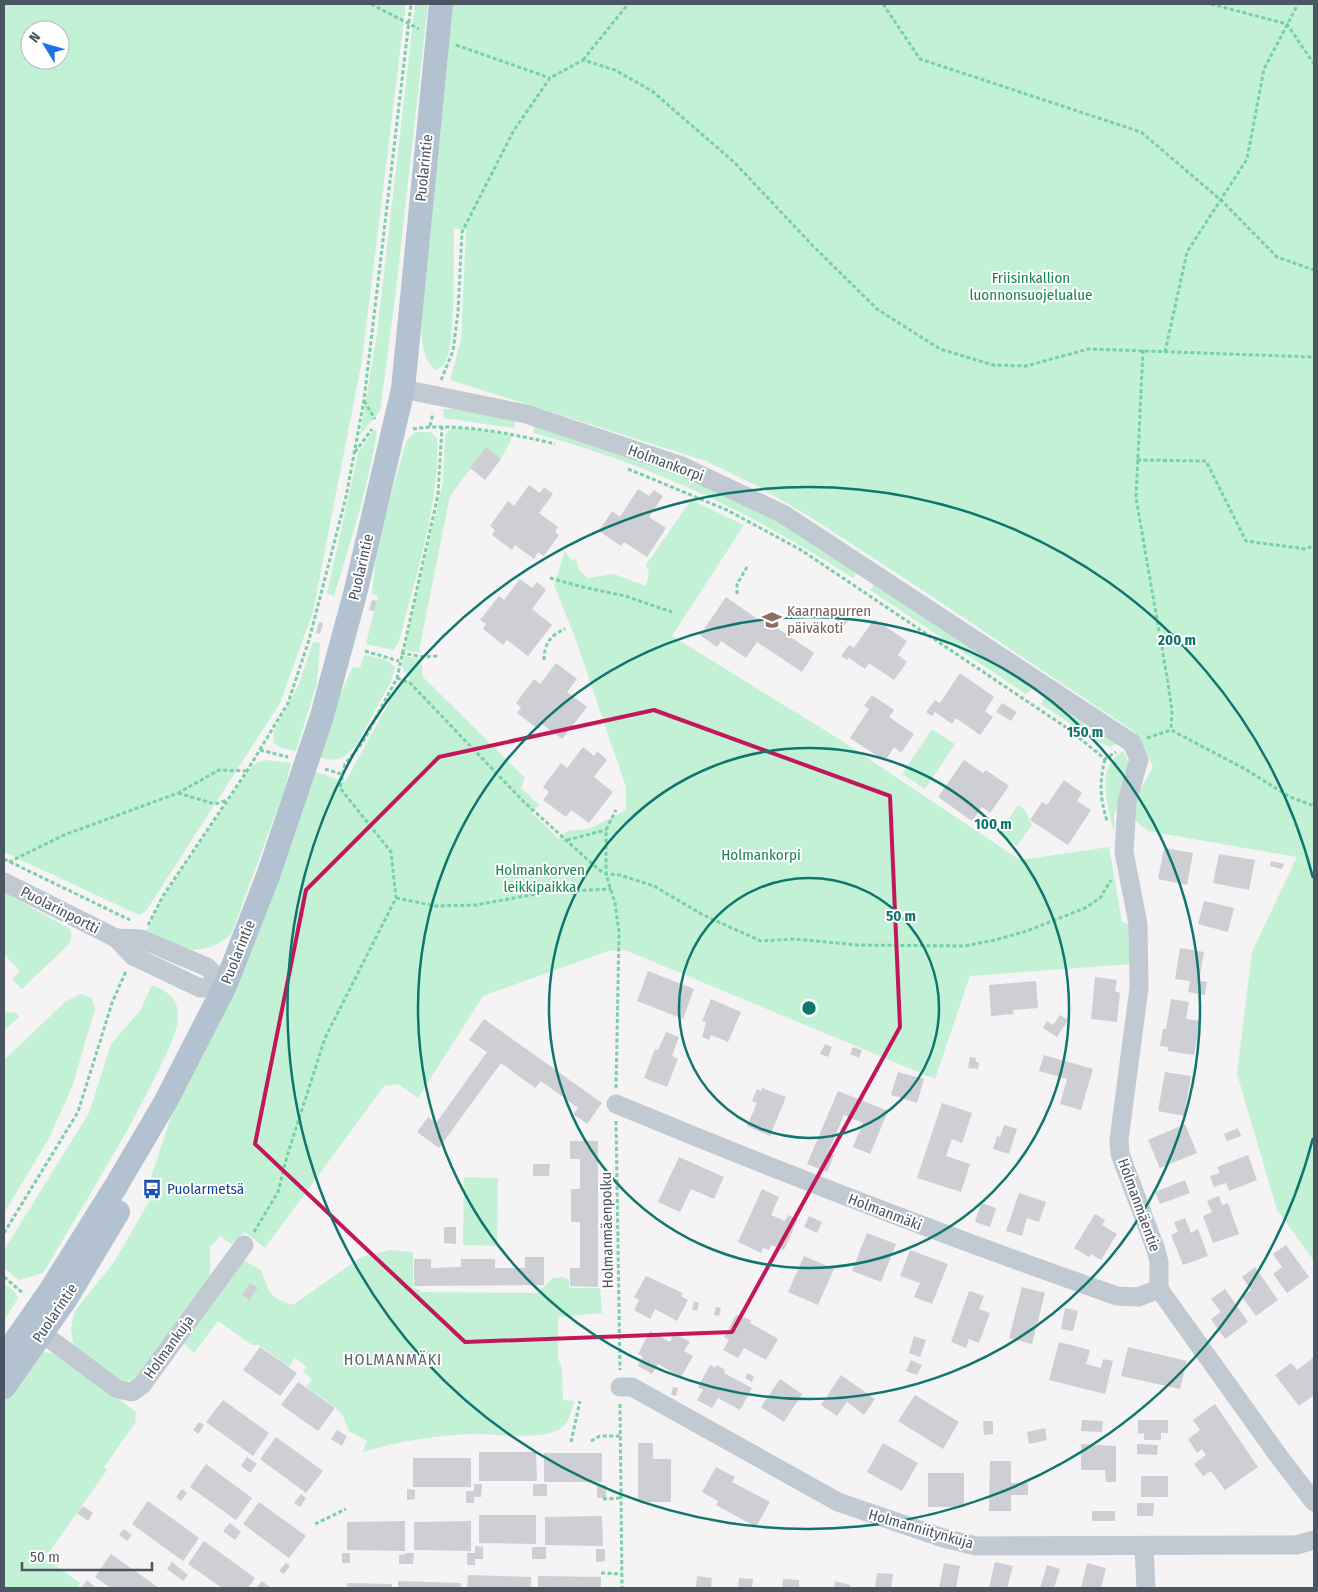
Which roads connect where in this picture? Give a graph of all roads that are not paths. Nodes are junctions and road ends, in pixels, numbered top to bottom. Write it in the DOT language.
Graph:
graph roads {
  1 [pos="441,4"];
  2 [pos="403,389"];
  3 [pos="1132,743"];
  4 [pos="4,882"];
  5 [pos="225,986"];
  6 [pos="616,1104"];
  7 [pos="244,1245"];
  8 [pos="1159,1288"];
  9 [pos="35,1328"];
  10 [pos="4,1357"];
  11 [pos="4,1386"];
  12 [pos="620,1387"];
  13 [pos="1314,1502"];
  14 [pos="1314,1540"];
  15 [pos="1144,1547"];
  16 [pos="1146,1588"];
  1 -- 2 [label="main road, Puolarintie"];
  2 -- 3 [label="street, Holmankorpi"];
  2 -- 5 [label="main road, Puolarintie"];
  3 -- 8 [label="street, Holmanmäentie"];
  4 -- 5 [label="street, Puolarinportti"];
  5 -- 9 [label="main road, Puolarintie"];
  6 -- 8 [label="street, Holmanmäki"];
  7 -- 9 [label="street, Holmankuja"];
  8 -- 13 [label="street"];
  9 -- 10 [label="main road, Puolarintie"];
  9 -- 11 [label="main road, Puolarintie"];
  12 -- 15 [label="street, Holmanniitynkuja"];
  14 -- 15 [label="street, Holmanniitynkuja"];
  15 -- 16 [label="street"];
}
